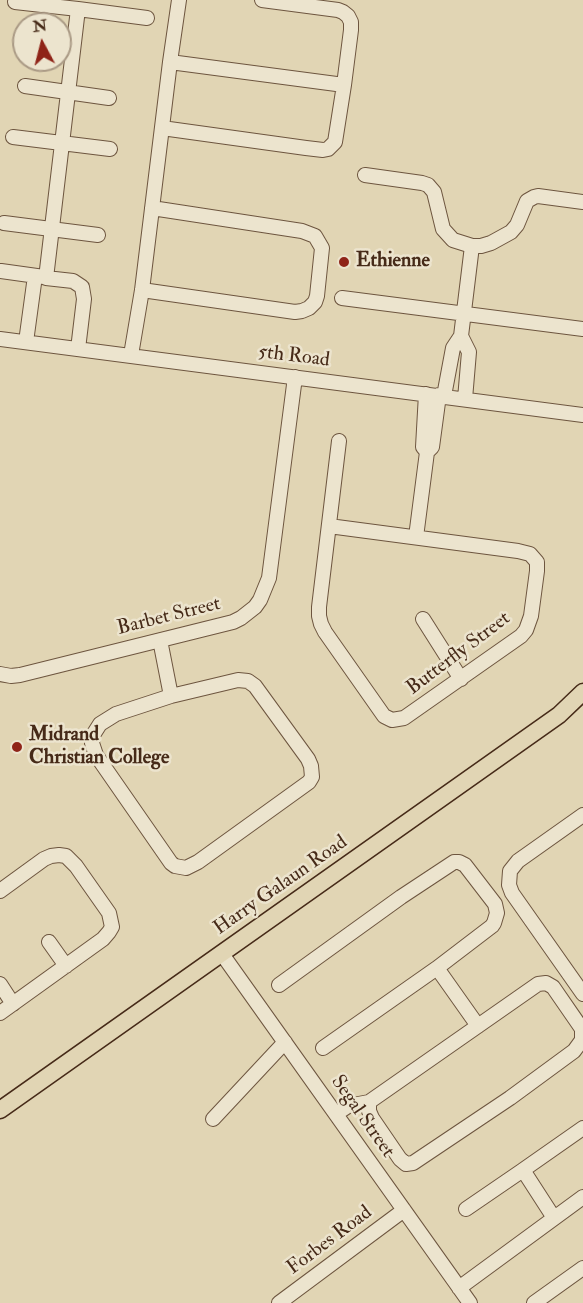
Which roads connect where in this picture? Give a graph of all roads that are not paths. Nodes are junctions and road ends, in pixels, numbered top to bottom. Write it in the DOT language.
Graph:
graph roads {
  1 [pos="179,0"];
  2 [pos="262,0"];
  3 [pos="15,2"];
  4 [pos="78,9"];
  5 [pos="147,18"];
  6 [pos="170,62"];
  7 [pos="344,85"];
  8 [pos="25,86"];
  9 [pos="69,93"];
  10 [pos="110,98"];
  11 [pos="162,128"];
  12 [pos="13,137"];
  13 [pos="62,142"];
  14 [pos="110,148"];
  15 [pos="365,175"];
  16 [pos="583,202"];
  17 [pos="152,208"];
  18 [pos="4,223"];
  19 [pos="51,229"];
  20 [pos="98,235"];
  21 [pos="472,246"];
  22 [pos="1,271"];
  23 [pos="40,277"];
  24 [pos="142,290"];
  25 [pos="342,298"];
  26 [pos="463,314"];
  27 [pos="583,329"];
  28 [pos="461,336"];
  29 [pos="0,339"];
  30 [pos="26,342"];
  31 [pos="78,349"];
  32 [pos="131,355"];
  33 [pos="295,377"];
  34 [pos="436,395"];
  35 [pos="465,399"];
  36 [pos="583,415"];
  37 [pos="339,441"];
  38 [pos="329,526"];
  39 [pos="416,537"];
  40 [pos="423,619"];
  41 [pos="160,640"];
  42 [pos="0,674"];
  43 [pos="461,679"];
  44 [pos="583,692"];
  45 [pos="171,696"];
  46 [pos="583,815"];
  47 [pos="0,891"];
  48 [pos="49,942"];
  49 [pos="222,954"];
  50 [pos="66,966"];
  51 [pos="437,968"];
  52 [pos="0,984"];
  53 [pos="279,985"];
  54 [pos="583,994"];
  55 [pos="13,1004"];
  56 [pos="0,1013"];
  57 [pos="478,1026"];
  58 [pos="285,1042"];
  59 [pos="323,1048"];
  60 [pos="369,1102"];
  61 [pos="2,1105"];
  62 [pos="336,1114"];
  63 [pos="213,1119"];
  64 [pos="583,1128"];
  65 [pos="523,1170"];
  66 [pos="583,1199"];
  67 [pos="466,1209"];
  68 [pos="404,1210"];
  69 [pos="554,1218"];
  70 [pos="583,1268"];
  71 [pos="459,1288"];
  72 [pos="279,1303"];
  73 [pos="470,1303"];
  74 [pos="534,1303"];
  1 -- 6 [label="street"];
  2 -- 7 [label="street"];
  3 -- 4 [label="street"];
  4 -- 5 [label="street"];
  4 -- 9 [label="street"];
  6 -- 7 [label="street"];
  6 -- 11 [label="street"];
  7 -- 11 [label="street"];
  8 -- 9 [label="street"];
  9 -- 10 [label="street"];
  9 -- 13 [label="street"];
  11 -- 17 [label="street"];
  12 -- 13 [label="street"];
  13 -- 14 [label="street"];
  13 -- 19 [label="street"];
  15 -- 21 [label="street"];
  16 -- 21 [label="street"];
  17 -- 24 [label="street"];
  17 -- 24 [label="street"];
  18 -- 19 [label="street"];
  19 -- 20 [label="street"];
  19 -- 23 [label="street"];
  21 -- 26 [label="street"];
  22 -- 23 [label="street"];
  23 -- 30 [label="street"];
  23 -- 31 [label="street"];
  24 -- 32 [label="street"];
  25 -- 26 [label="street"];
  26 -- 27 [label="street"];
  26 -- 28 [label="street"];
  28 -- 34 [label="street"];
  28 -- 35 [label="street"];
  29 -- 30 [label="street, 5th Road"];
  30 -- 31 [label="street, 5th Road"];
  31 -- 32 [label="street, 5th Road"];
  32 -- 33 [label="street, 5th Road"];
  33 -- 34 [label="street, 5th Road"];
  33 -- 41 [label="street, Barbet Street"];
  34 -- 35 [label="street, 5th Road"];
  34 -- 39 [label="street"];
  35 -- 36 [label="street, 5th Road"];
  37 -- 38 [label="street, Butterfly Street"];
  38 -- 39 [label="street, Butterfly Street"];
  38 -- 43 [label="street, Butterfly Street"];
  39 -- 43 [label="street, Butterfly Street"];
  40 -- 43 [label="street"];
  41 -- 42 [label="street, Barbet Street"];
  41 -- 45 [label="street"];
  44 -- 49 [label="main road, Harry Galaun Road"];
  45 -- 45 [label="street"];
  46 -- 54 [label="street"];
  47 -- 50 [label="street"];
  48 -- 50 [label="street"];
  49 -- 58 [label="street, Segal Street"];
  49 -- 61 [label="main road, Harry Galaun Road"];
  50 -- 55 [label="street"];
  51 -- 53 [label="street"];
  51 -- 57 [label="street"];
  51 -- 59 [label="street"];
  52 -- 55 [label="street"];
  55 -- 56 [label="street"];
  57 -- 60 [label="street"];
  57 -- 60 [label="street"];
  58 -- 62 [label="street, Segal Street"];
  58 -- 63 [label="street"];
  60 -- 62 [label="street"];
  62 -- 68 [label="street, Segal Street"];
  64 -- 65 [label="street"];
  65 -- 67 [label="street"];
  65 -- 69 [label="street"];
  66 -- 69 [label="street"];
  68 -- 71 [label="street, Segal Street"];
  68 -- 72 [label="street, Forbes Road"];
  69 -- 71 [label="street"];
  70 -- 74 [label="street"];
  71 -- 73 [label="street, Segal Street"];
}
